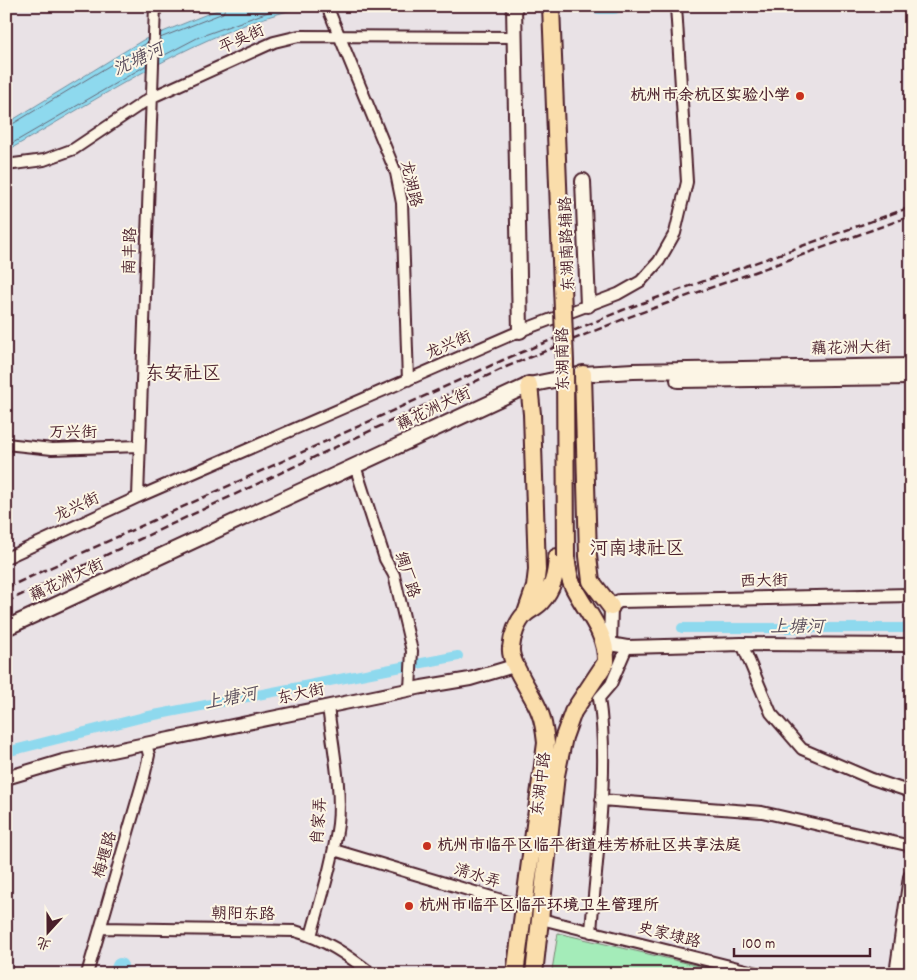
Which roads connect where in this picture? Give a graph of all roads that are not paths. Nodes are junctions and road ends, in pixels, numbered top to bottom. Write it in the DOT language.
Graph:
graph roads {
  1 [pos="154,6"];
  2 [pos="514,6"];
  3 [pos="540,6"];
  4 [pos="551,6"];
  5 [pos="676,6"];
  6 [pos="327,7"];
  7 [pos="515,34"];
  8 [pos="338,36"];
  9 [pos="150,98"];
  10 [pos="6,166"];
  11 [pos="583,181"];
  12 [pos="588,305"];
  13 [pos="520,332"];
  14 [pos="911,366"];
  15 [pos="911,377"];
  16 [pos="583,378"];
  17 [pos="408,380"];
  18 [pos="529,389"];
  19 [pos="6,444"];
  20 [pos="140,446"];
  21 [pos="357,472"];
  22 [pos="138,497"];
  23 [pos="561,557"];
  24 [pos="6,558"];
  25 [pos="911,595"];
  26 [pos="615,604"];
  27 [pos="526,613"];
  28 [pos="6,628"];
  29 [pos="6,634"];
  30 [pos="742,644"];
  31 [pos="607,645"];
  32 [pos="911,645"];
  33 [pos="627,647"];
  34 [pos="514,666"];
  35 [pos="410,690"];
  36 [pos="583,697"];
  37 [pos="328,706"];
  38 [pos="146,744"];
  39 [pos="6,778"];
  40 [pos="911,792"];
  41 [pos="601,800"];
  42 [pos="911,846"];
  43 [pos="334,850"];
  44 [pos="911,876"];
  45 [pos="525,907"];
  46 [pos="541,919"];
  47 [pos="100,928"];
  48 [pos="591,932"];
  49 [pos="311,936"];
  50 [pos="87,974"];
  51 [pos="372,974"];
  52 [pos="515,974"];
  53 [pos="534,974"];
  54 [pos="762,974"];
  55 [pos="897,974"];
  1 -- 9 [label="street, 南丰路"];
  2 -- 7 [label="main road"];
  3 -- 23 [label="main road, 东湖南路"];
  4 -- 23 [label="main road, 东湖南路, bridge"];
  5 -- 12 [label="street, 龙兴街"];
  6 -- 8 [label="street, 龙湖路"];
  7 -- 8 [label="street, 平吴街"];
  7 -- 13 [label="main road"];
  8 -- 9 [label="street, 平吴街"];
  8 -- 17 [label="street, 龙湖路"];
  9 -- 10 [label="street, 平吴街"];
  9 -- 20 [label="street, 南丰路"];
  11 -- 12 [label="main road, 东湖南路辅路"];
  12 -- 13 [label="street, 龙兴街"];
  13 -- 17 [label="street, 龙兴街"];
  14 -- 16 [label="main road, 藕花洲大街"];
  15 -- 16 [label="main road, 藕花洲大街"];
  16 -- 18 [label="main road, 藕花洲大街"];
  16 -- 26 [label="main road"];
  17 -- 22 [label="street, 龙兴街"];
  18 -- 21 [label="main road, 藕花洲大街"];
  18 -- 27 [label="main road"];
  18 -- 28 [label="main road, 藕花洲大街"];
  19 -- 20 [label="street, 万兴街"];
  20 -- 22 [label="street, 南丰路"];
  21 -- 29 [label="main road, 藕花洲大街"];
  21 -- 35 [label="street, 绸厂路"];
  22 -- 24 [label="street, 龙兴街"];
  23 -- 27 [label="main road, 东湖南路"];
  23 -- 31 [label="main road, 东湖南路"];
  25 -- 26 [label="street, 西大街"];
  26 -- 31 [label="street"];
  27 -- 34 [label="main road"];
  30 -- 32 [label="street"];
  30 -- 33 [label="street"];
  30 -- 40 [label="street"];
  31 -- 33 [label="street"];
  31 -- 36 [label="main road, 东湖南路"];
  33 -- 41 [label="street"];
  34 -- 35 [label="street, 东大街"];
  34 -- 45 [label="main road, 东湖中路"];
  35 -- 37 [label="street, 东大街"];
  36 -- 46 [label="main road, 东湖中路"];
  37 -- 38 [label="street, 东大街"];
  37 -- 43 [label="street, 肖家弄"];
  38 -- 39 [label="street, 东大街"];
  38 -- 47 [label="street, 梅堰路"];
  41 -- 42 [label="street"];
  41 -- 48 [label="street"];
  43 -- 45 [label="street, 清水弄"];
  43 -- 49 [label="street, 肖家弄"];
  44 -- 55 [label="main road"];
  45 -- 52 [label="main road, 东湖中路"];
  46 -- 48 [label="street, 史家埭路"];
  46 -- 53 [label="main road, 东湖中路"];
  47 -- 49 [label="street, 朝阳东路"];
  47 -- 50 [label="street, 梅堰路"];
  48 -- 54 [label="street, 史家埭路"];
  49 -- 51 [label="street, 朝阳东路"];
}
